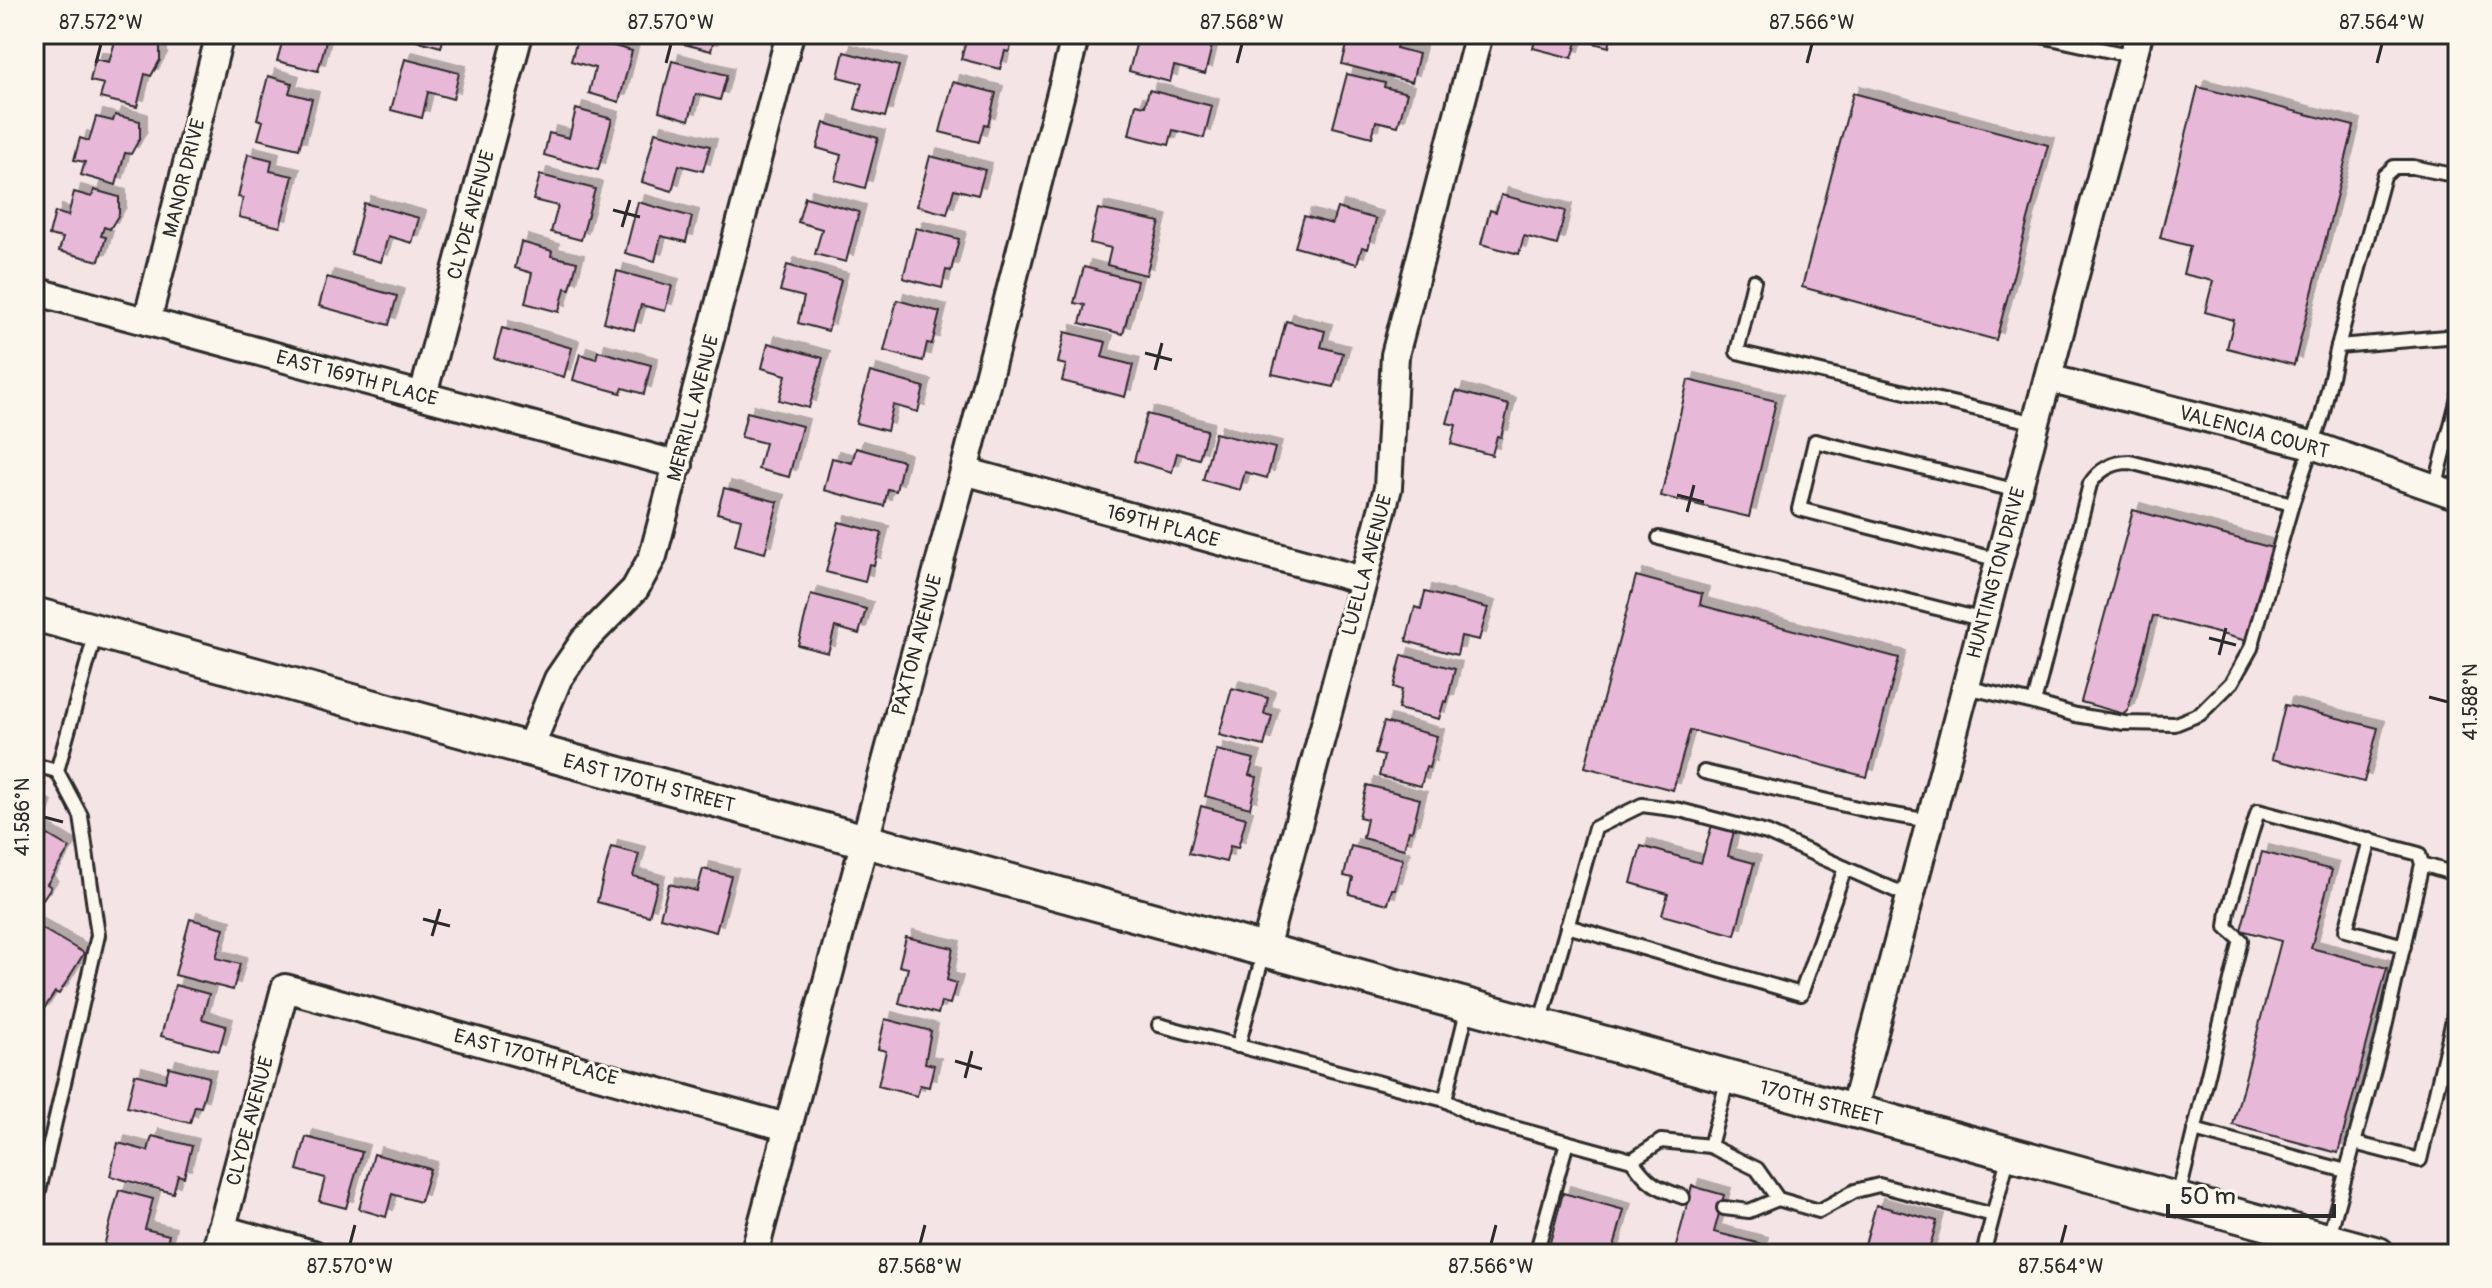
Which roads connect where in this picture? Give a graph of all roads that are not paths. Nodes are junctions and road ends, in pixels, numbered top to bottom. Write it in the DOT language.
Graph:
graph roads {
  1 [pos="220,34"];
  2 [pos="519,34"];
  3 [pos="790,34"];
  4 [pos="1076,34"];
  5 [pos="1479,34"];
  6 [pos="2032,34"];
  7 [pos="2136,45"];
  8 [pos="2458,176"];
  9 [pos="1754,281"];
  10 [pos="34,291"];
  11 [pos="147,321"];
  12 [pos="2458,336"];
  13 [pos="2338,346"];
  14 [pos="2048,378"];
  15 [pos="423,395"];
  16 [pos="2458,398"];
  17 [pos="2036,423"];
  18 [pos="2312,445"];
  19 [pos="679,465"];
  20 [pos="964,471"];
  21 [pos="2018,491"];
  22 [pos="2446,492"];
  23 [pos="2292,504"];
  24 [pos="1659,538"];
  25 [pos="1999,560"];
  26 [pos="1362,580"];
  27 [pos="34,614"];
  28 [pos="1984,620"];
  29 [pos="97,631"];
  30 [pos="1966,687"];
  31 [pos="2034,703"];
  32 [pos="529,750"];
  33 [pos="34,765"];
  34 [pos="57,771"];
  35 [pos="1704,772"];
  36 [pos="1930,821"];
  37 [pos="2370,840"];
  38 [pos="864,842"];
  39 [pos="2422,864"];
  40 [pos="1845,868"];
  41 [pos="2458,875"];
  42 [pos="1910,897"];
  43 [pos="1567,926"];
  44 [pos="2404,946"];
  45 [pos="1264,952"];
  46 [pos="285,988"];
  47 [pos="2458,999"];
  48 [pos="1468,1007"];
  49 [pos="1159,1025"];
  50 [pos="1539,1026"];
  51 [pos="1238,1046"];
  52 [pos="1728,1078"];
  53 [pos="1445,1100"];
  54 [pos="1853,1112"];
  55 [pos="786,1127"];
  56 [pos="2194,1130"];
  57 [pos="1567,1142"];
  58 [pos="2354,1143"];
  59 [pos="1710,1146"];
  60 [pos="2009,1154"];
  61 [pos="1632,1160"];
  62 [pos="2346,1171"];
  63 [pos="1683,1197"];
  64 [pos="1778,1199"];
  65 [pos="2177,1200"];
  66 [pos="1724,1208"];
  67 [pos="34,1213"];
  68 [pos="1993,1215"];
  69 [pos="218,1241"];
  70 [pos="2326,1247"];
  71 [pos="313,1254"];
  72 [pos="754,1254"];
  73 [pos="1536,1254"];
  74 [pos="1983,1254"];
  75 [pos="2378,1254"];
  1 -- 11 [label="street, MANOR DRIVE"];
  2 -- 15 [label="street, CLYDE AVENUE"];
  3 -- 19 [label="street, MERRILL AVENUE"];
  4 -- 20 [label="street, PAXTON AVENUE"];
  5 -- 26 [label="street, LUELLA AVENUE"];
  6 -- 7 [label="lane"];
  7 -- 14 [label="street, HUNTINGTON DRIVE"];
  8 -- 13 [label="lane"];
  9 -- 17 [label="lane"];
  10 -- 11 [label="street, EAST 169TH PLACE"];
  11 -- 15 [label="street, EAST 169TH PLACE"];
  12 -- 13 [label="lane"];
  13 -- 18 [label="lane"];
  14 -- 17 [label="street, HUNTINGTON DRIVE"];
  14 -- 18 [label="street, VALENCIA COURT"];
  15 -- 19 [label="street, EAST 169TH PLACE"];
  16 -- 22 [label="lane"];
  17 -- 21 [label="street, HUNTINGTON DRIVE"];
  18 -- 22 [label="street, VALENCIA COURT"];
  18 -- 23 [label="lane"];
  19 -- 32 [label="street, MERRILL AVENUE"];
  20 -- 26 [label="street, 169TH PLACE"];
  20 -- 38 [label="street, PAXTON AVENUE"];
  21 -- 25 [label="street, HUNTINGTON DRIVE"];
  21 -- 25 [label="lane"];
  23 -- 31 [label="lane"];
  23 -- 31 [label="lane"];
  24 -- 28 [label="lane"];
  25 -- 28 [label="street, HUNTINGTON DRIVE"];
  26 -- 45 [label="street, LUELLA AVENUE"];
  27 -- 29 [label="street, EAST 170TH STREET"];
  28 -- 30 [label="street, HUNTINGTON DRIVE"];
  29 -- 32 [label="street, EAST 170TH STREET"];
  29 -- 34 [label="lane"];
  30 -- 31 [label="lane"];
  30 -- 36 [label="street, HUNTINGTON DRIVE"];
  32 -- 38 [label="street, EAST 170TH STREET"];
  33 -- 34 [label="lane"];
  34 -- 67 [label="lane"];
  35 -- 36 [label="lane"];
  36 -- 42 [label="street, HUNTINGTON DRIVE"];
  37 -- 39 [label="lane"];
  37 -- 44 [label="lane"];
  37 -- 56 [label="lane"];
  38 -- 45 [label="street, EAST 170TH STREET"];
  38 -- 55 [label="street, PAXTON AVENUE"];
  39 -- 41 [label="lane"];
  39 -- 44 [label="lane"];
  40 -- 42 [label="lane"];
  40 -- 43 [label="lane"];
  40 -- 43 [label="lane"];
  42 -- 54 [label="street, HUNTINGTON DRIVE"];
  43 -- 50 [label="lane"];
  44 -- 58 [label="lane"];
  45 -- 48 [label="street, 170TH STREET"];
  45 -- 51 [label="lane"];
  46 -- 55 [label="street, EAST 170TH PLACE"];
  46 -- 69 [label="street, CLYDE AVENUE"];
  47 -- 58 [label="lane"];
  48 -- 50 [label="street, 170TH STREET"];
  48 -- 53 [label="lane"];
  49 -- 51 [label="lane"];
  50 -- 52 [label="street, 170TH STREET"];
  51 -- 53 [label="lane"];
  52 -- 54 [label="street, 170TH STREET"];
  52 -- 59 [label="lane"];
  53 -- 57 [label="lane"];
  54 -- 60 [label="street, 170TH STREET"];
  55 -- 72 [label="street, PAXTON AVENUE"];
  56 -- 62 [label="lane"];
  56 -- 65 [label="lane"];
  57 -- 61 [label="lane"];
  57 -- 73 [label="lane"];
  58 -- 62 [label="lane"];
  59 -- 61 [label="lane"];
  59 -- 64 [label="lane"];
  60 -- 65 [label="street, 170TH STREET"];
  60 -- 68 [label="lane"];
  61 -- 63 [label="lane"];
  62 -- 70 [label="lane"];
  64 -- 66 [label="lane"];
  64 -- 68 [label="lane"];
  65 -- 70 [label="street, 170TH STREET"];
  68 -- 74 [label="lane"];
  69 -- 71 [label="street"];
  70 -- 75 [label="street, 170TH STREET"];
}
